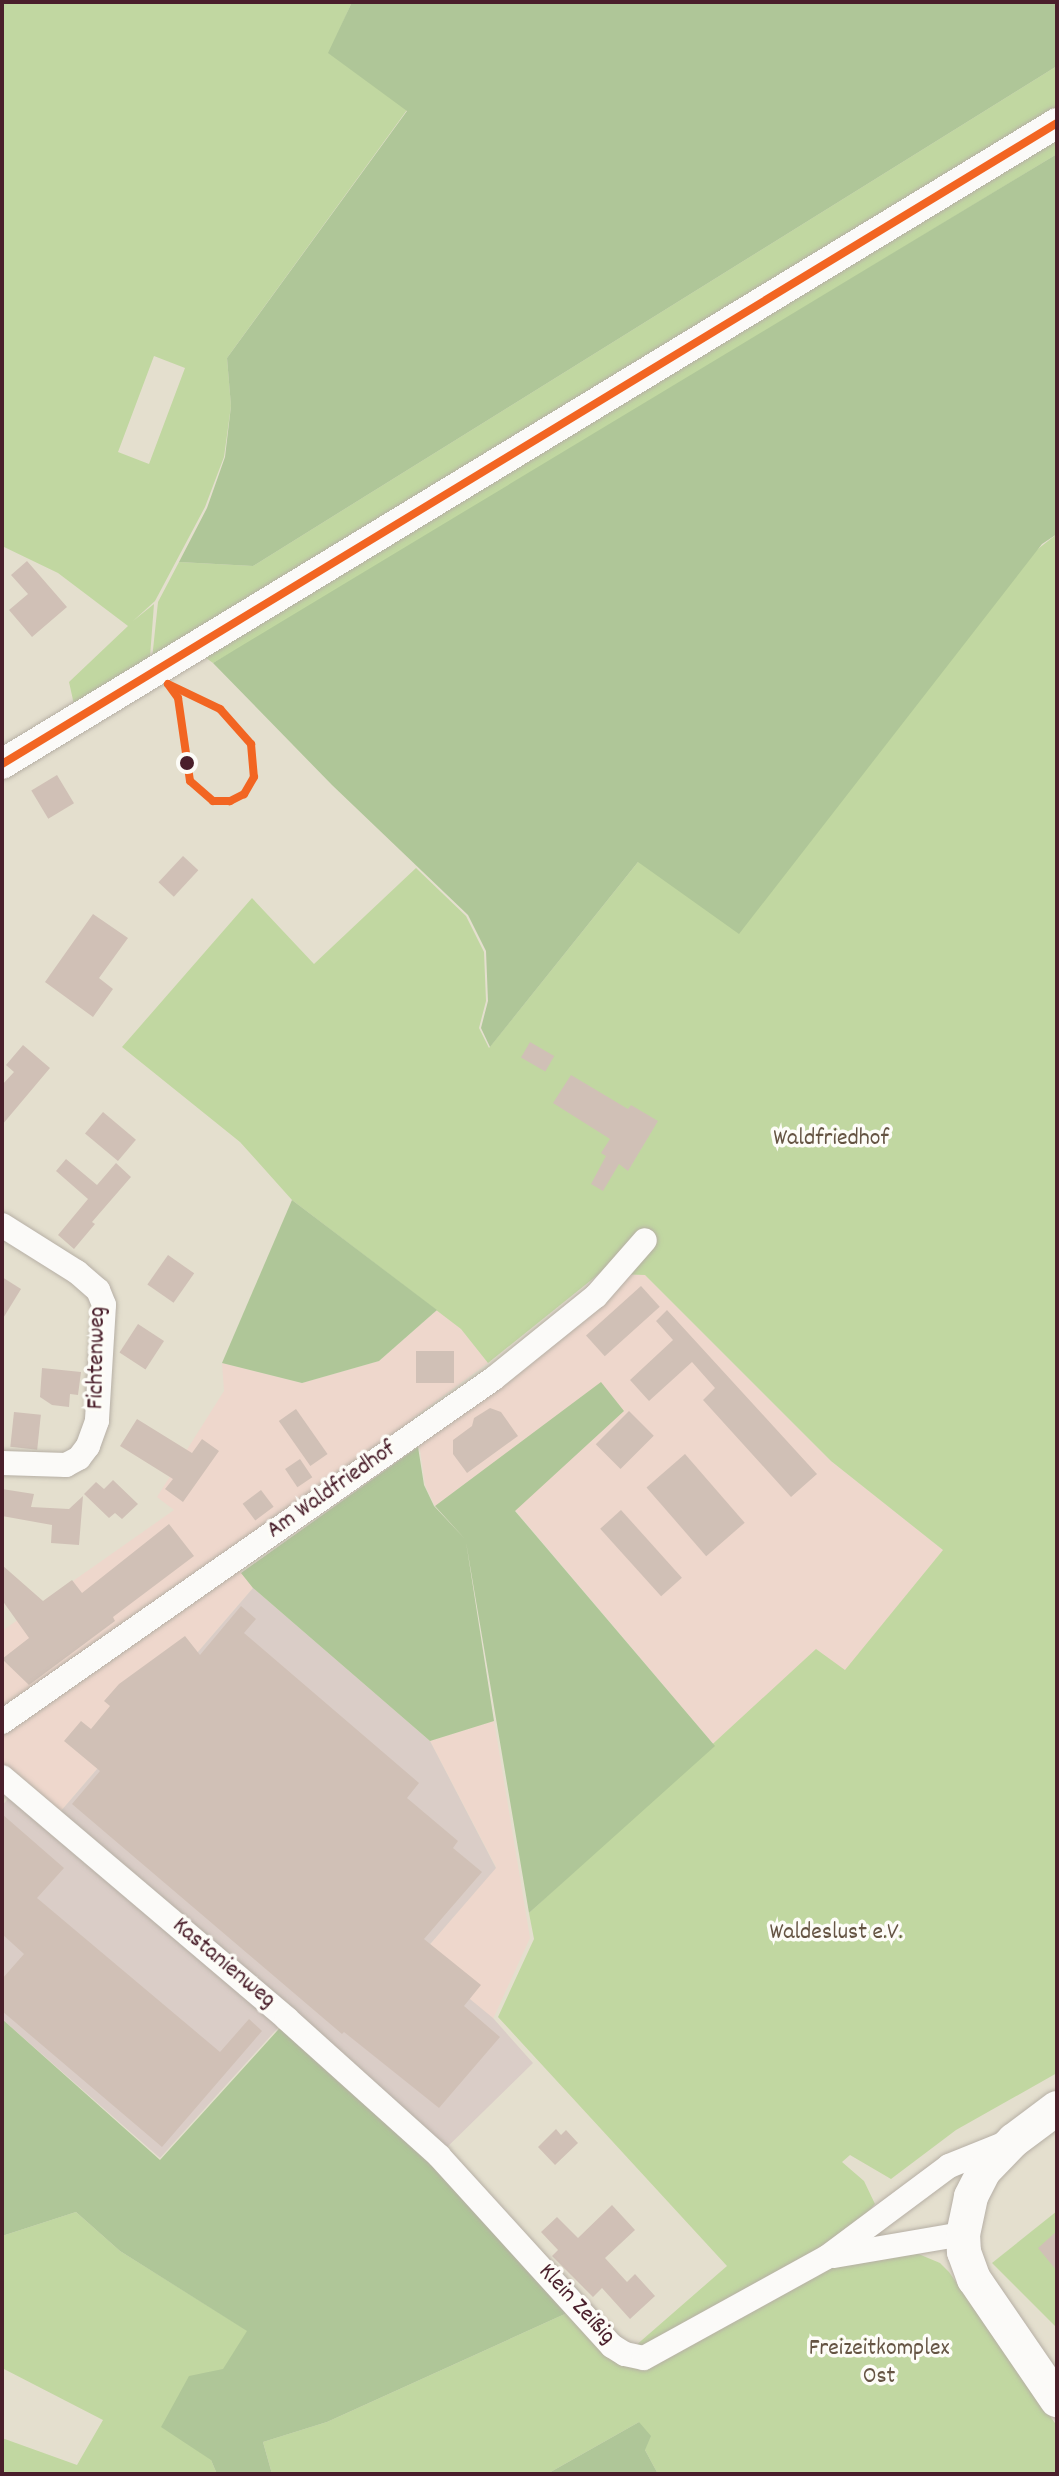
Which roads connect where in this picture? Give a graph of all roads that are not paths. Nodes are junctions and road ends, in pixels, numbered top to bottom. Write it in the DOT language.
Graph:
graph roads {
  1 [pos="1057,123"];
  2 [pos="2,764"];
  3 [pos="2,1225"];
  4 [pos="645,1240"];
  5 [pos="2,1463"];
  6 [pos="2,1722"];
  7 [pos="2,1777"];
  8 [pos="1057,2108"];
  9 [pos="1014,2140"];
  10 [pos="439,2156"];
  11 [pos="963,2234"];
  12 [pos="827,2257"];
  13 [pos="1057,2400"];
  1 -- 2 [label="street"];
  3 -- 5 [label="street, Fichtenweg"];
  4 -- 6 [label="street, Am Waldfriedhof"];
  7 -- 10 [label="street, Kastanienweg"];
  8 -- 9 [label="main road"];
  9 -- 11 [label="main road"];
  9 -- 12 [label="street, Klein Zeißig"];
  10 -- 12 [label="street, Klein Zeißig"];
  11 -- 12 [label="street, Klein Zeißig"];
  11 -- 13 [label="main road"];
}
